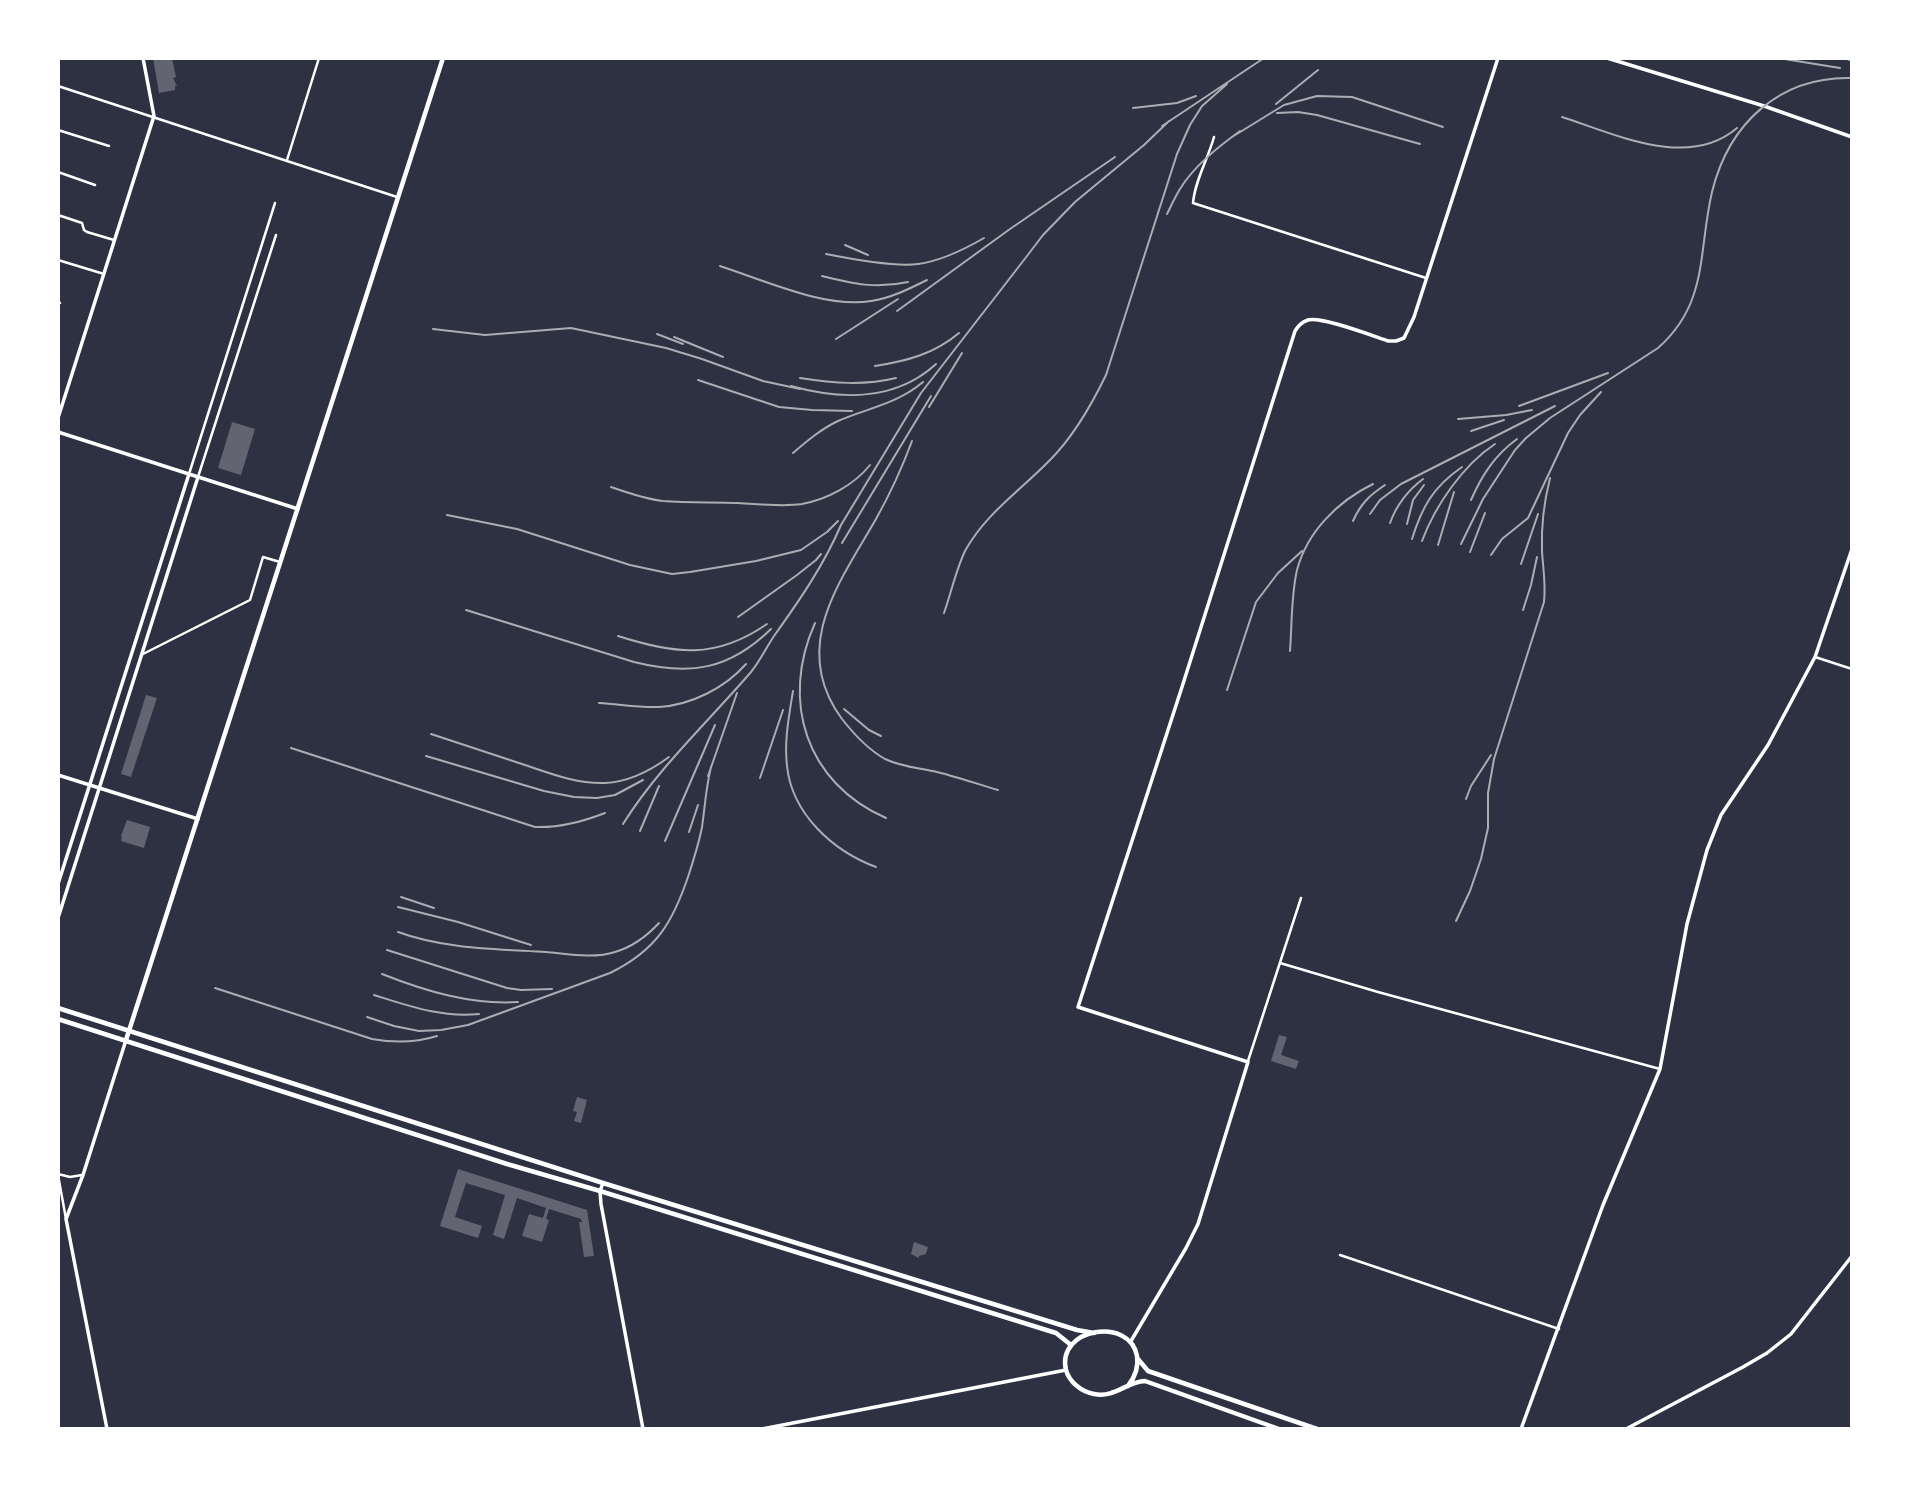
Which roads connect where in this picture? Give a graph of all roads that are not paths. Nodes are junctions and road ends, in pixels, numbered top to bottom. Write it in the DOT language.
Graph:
graph roads {
  1 [pos="143,58"];
  2 [pos="319,58"];
  3 [pos="443,58"];
  4 [pos="1498,58"];
  5 [pos="1607,58"];
  6 [pos="58,86"];
  7 [pos="154,116"];
  8 [pos="58,130"];
  9 [pos="1214,137"];
  10 [pos="1852,137"];
  11 [pos="109,146"];
  12 [pos="287,160"];
  13 [pos="58,172"];
  14 [pos="95,184"];
  15 [pos="398,197"];
  16 [pos="275,203"];
  17 [pos="58,215"];
  18 [pos="276,235"];
  19 [pos="114,240"];
  20 [pos="58,260"];
  21 [pos="104,274"];
  22 [pos="1426,278"];
  23 [pos="58,418"];
  24 [pos="58,432"];
  25 [pos="190,474"];
  26 [pos="198,477"];
  27 [pos="298,509"];
  28 [pos="1852,548"];
  29 [pos="280,562"];
  30 [pos="142,654"];
  31 [pos="1815,657"];
  32 [pos="1852,669"];
  33 [pos="58,775"];
  34 [pos="91,785"];
  35 [pos="100,788"];
  36 [pos="198,819"];
  37 [pos="58,884"];
  38 [pos="1301,898"];
  39 [pos="58,918"];
  40 [pos="1280,963"];
  41 [pos="58,1008"];
  42 [pos="67,1011"];
  43 [pos="58,1019"];
  44 [pos="64,1021"];
  45 [pos="129,1031"];
  46 [pos="126,1040"];
  47 [pos="1248,1062"];
  48 [pos="1660,1069"];
  49 [pos="268,1075"];
  50 [pos="264,1086"];
  51 [pos="353,1102"];
  52 [pos="350,1113"];
  53 [pos="58,1175"];
  54 [pos="83,1175"];
  55 [pos="603,1183"];
  56 [pos="600,1191"];
  57 [pos="718,1217"];
  58 [pos="66,1219"];
  59 [pos="715,1227"];
  60 [pos="1340,1255"];
  61 [pos="1852,1256"];
  62 [pos="901,1274"];
  63 [pos="897,1284"];
  64 [pos="1559,1329"];
  65 [pos="1094,1332"];
  66 [pos="1131,1341"];
  67 [pos="1071,1345"];
  68 [pos="1138,1359"];
  69 [pos="1066,1370"];
  70 [pos="1128,1386"];
  71 [pos="107,1429"];
  72 [pos="643,1429"];
  73 [pos="762,1429"];
  74 [pos="1279,1429"];
  75 [pos="1317,1429"];
  76 [pos="1521,1429"];
  77 [pos="1626,1429"];
  1 -- 7 [label="street"];
  2 -- 12 [label="street"];
  3 -- 15 [label="main road"];
  4 -- 22 [label="street"];
  5 -- 10 [label="street"];
  6 -- 7 [label="street"];
  7 -- 12 [label="street"];
  7 -- 19 [label="street"];
  8 -- 11 [label="street"];
  9 -- 22 [label="street"];
  12 -- 15 [label="street"];
  13 -- 14 [label="street"];
  15 -- 27 [label="main road"];
  16 -- 25 [label="street"];
  17 -- 19 [label="street"];
  18 -- 26 [label="street"];
  19 -- 21 [label="street"];
  20 -- 21 [label="street"];
  21 -- 23 [label="street"];
  22 -- 47 [label="street"];
  24 -- 25 [label="street"];
  25 -- 26 [label="street"];
  25 -- 34 [label="street"];
  26 -- 27 [label="street"];
  26 -- 30 [label="street"];
  27 -- 29 [label="main road"];
  28 -- 31 [label="street"];
  29 -- 30 [label="street"];
  29 -- 36 [label="main road"];
  30 -- 35 [label="street"];
  31 -- 32 [label="street"];
  31 -- 48 [label="street"];
  33 -- 34 [label="street"];
  34 -- 35 [label="street"];
  34 -- 37 [label="street"];
  35 -- 36 [label="street"];
  35 -- 39 [label="street"];
  36 -- 45 [label="main road"];
  38 -- 40 [label="street"];
  40 -- 47 [label="street"];
  40 -- 48 [label="street"];
  41 -- 42 [label="main road"];
  42 -- 44 [label="main road"];
  42 -- 45 [label="main road"];
  43 -- 44 [label="main road"];
  44 -- 46 [label="main road"];
  45 -- 46 [label="main road"];
  45 -- 49 [label="main road"];
  46 -- 50 [label="main road"];
  46 -- 54 [label="street"];
  47 -- 66 [label="street"];
  48 -- 64 [label="street"];
  49 -- 50 [label="main road"];
  49 -- 51 [label="main road"];
  50 -- 52 [label="main road"];
  51 -- 52 [label="main road"];
  51 -- 55 [label="main road"];
  52 -- 56 [label="main road"];
  53 -- 54 [label="street"];
  53 -- 58 [label="street"];
  54 -- 58 [label="street"];
  55 -- 56 [label="street"];
  55 -- 57 [label="main road"];
  56 -- 59 [label="main road"];
  56 -- 72 [label="street"];
  57 -- 59 [label="main road"];
  57 -- 62 [label="main road"];
  58 -- 71 [label="street"];
  59 -- 63 [label="main road"];
  60 -- 64 [label="street"];
  61 -- 77 [label="street"];
  62 -- 63 [label="main road"];
  62 -- 65 [label="main road"];
  63 -- 67 [label="main road"];
  64 -- 76 [label="street"];
  65 -- 66 [label="main road"];
  65 -- 67 [label="main road"];
  66 -- 68 [label="main road"];
  67 -- 69 [label="main road"];
  68 -- 70 [label="main road"];
  68 -- 75 [label="main road"];
  69 -- 70 [label="main road"];
  69 -- 73 [label="street"];
  70 -- 74 [label="main road"];
}
